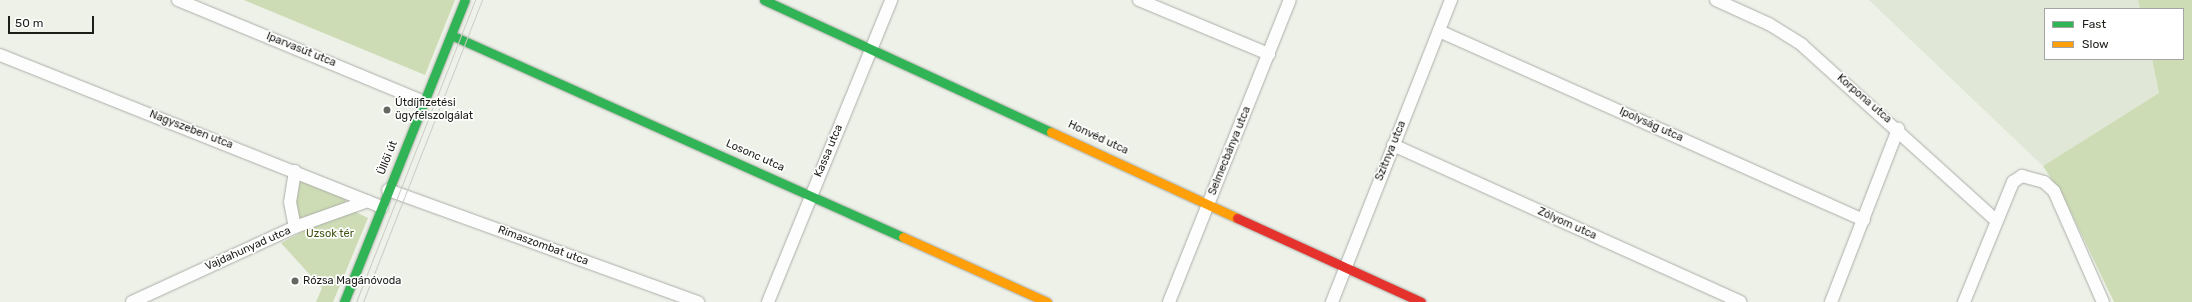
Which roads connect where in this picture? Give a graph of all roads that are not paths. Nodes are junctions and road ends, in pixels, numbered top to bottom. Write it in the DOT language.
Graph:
graph roads {
  1 [pos="178,0"];
  2 [pos="465,0"];
  3 [pos="764,0"];
  4 [pos="891,0"];
  5 [pos="1140,0"];
  6 [pos="1290,0"];
  7 [pos="1452,0"];
  8 [pos="1716,0"];
  9 [pos="1439,31"];
  10 [pos="450,35"];
  11 [pos="874,48"];
  12 [pos="1269,54"];
  13 [pos="0,55"];
  14 [pos="424,102"];
  15 [pos="1898,129"];
  16 [pos="1393,145"];
  17 [pos="295,170"];
  18 [pos="388,190"];
  19 [pos="810,194"];
  20 [pos="368,201"];
  21 [pos="1209,202"];
  22 [pos="382,207"];
  23 [pos="1864,220"];
  24 [pos="1996,220"];
  25 [pos="295,228"];
  26 [pos="1346,266"];
  27 [pos="132,302"];
  28 [pos="344,302"];
  29 [pos="698,302"];
  30 [pos="768,302"];
  31 [pos="1048,302"];
  32 [pos="1169,302"];
  33 [pos="1332,302"];
  34 [pos="1422,302"];
  35 [pos="1740,302"];
  36 [pos="1831,302"];
  37 [pos="1964,302"];
  38 [pos="2103,302"];
  1 -- 14 [label="street, Iparvasút utca"];
  2 -- 10 [label="street, Üllői út"];
  3 -- 11 [label="street, Honvéd utca"];
  4 -- 11 [label="street, Kassa utca"];
  5 -- 12 [label="street"];
  6 -- 12 [label="street, Selmecbánya utca"];
  7 -- 9 [label="street, Szitnya utca"];
  8 -- 15 [label="street, Korpona utca"];
  9 -- 16 [label="street, Szitnya utca"];
  9 -- 23 [label="street, Ipolyság utca"];
  10 -- 14 [label="street, Üllői út"];
  10 -- 19 [label="street, Losonc utca"];
  11 -- 19 [label="street, Kassa utca"];
  11 -- 21 [label="street, Honvéd utca"];
  12 -- 21 [label="street, Selmecbánya utca"];
  13 -- 17 [label="street, Nagyszeben utca"];
  14 -- 18 [label="street, Üllői út"];
  15 -- 23 [label="street"];
  15 -- 24 [label="street, Korpona utca"];
  16 -- 26 [label="street, Szitnya utca"];
  16 -- 35 [label="street, Zólyom utca"];
  17 -- 20 [label="street, Nagyszeben utca"];
  17 -- 25 [label="street"];
  18 -- 22 [label="street, Üllői út"];
  18 -- 29 [label="street, Rimaszombat utca"];
  19 -- 30 [label="street, Kassa utca"];
  19 -- 31 [label="street, Losonc utca"];
  20 -- 22 [label="street, Nagyszeben utca"];
  20 -- 25 [label="street, Vajdahunyad utca"];
  21 -- 26 [label="street, Honvéd utca"];
  21 -- 32 [label="street, Selmecbánya utca"];
  22 -- 28 [label="street, Üllői út"];
  23 -- 36 [label="street"];
  24 -- 37 [label="street"];
  24 -- 38 [label="street"];
  25 -- 27 [label="street, Vajdahunyad utca"];
  26 -- 33 [label="street, Szitnya utca"];
  26 -- 34 [label="street, Honvéd utca"];
}
